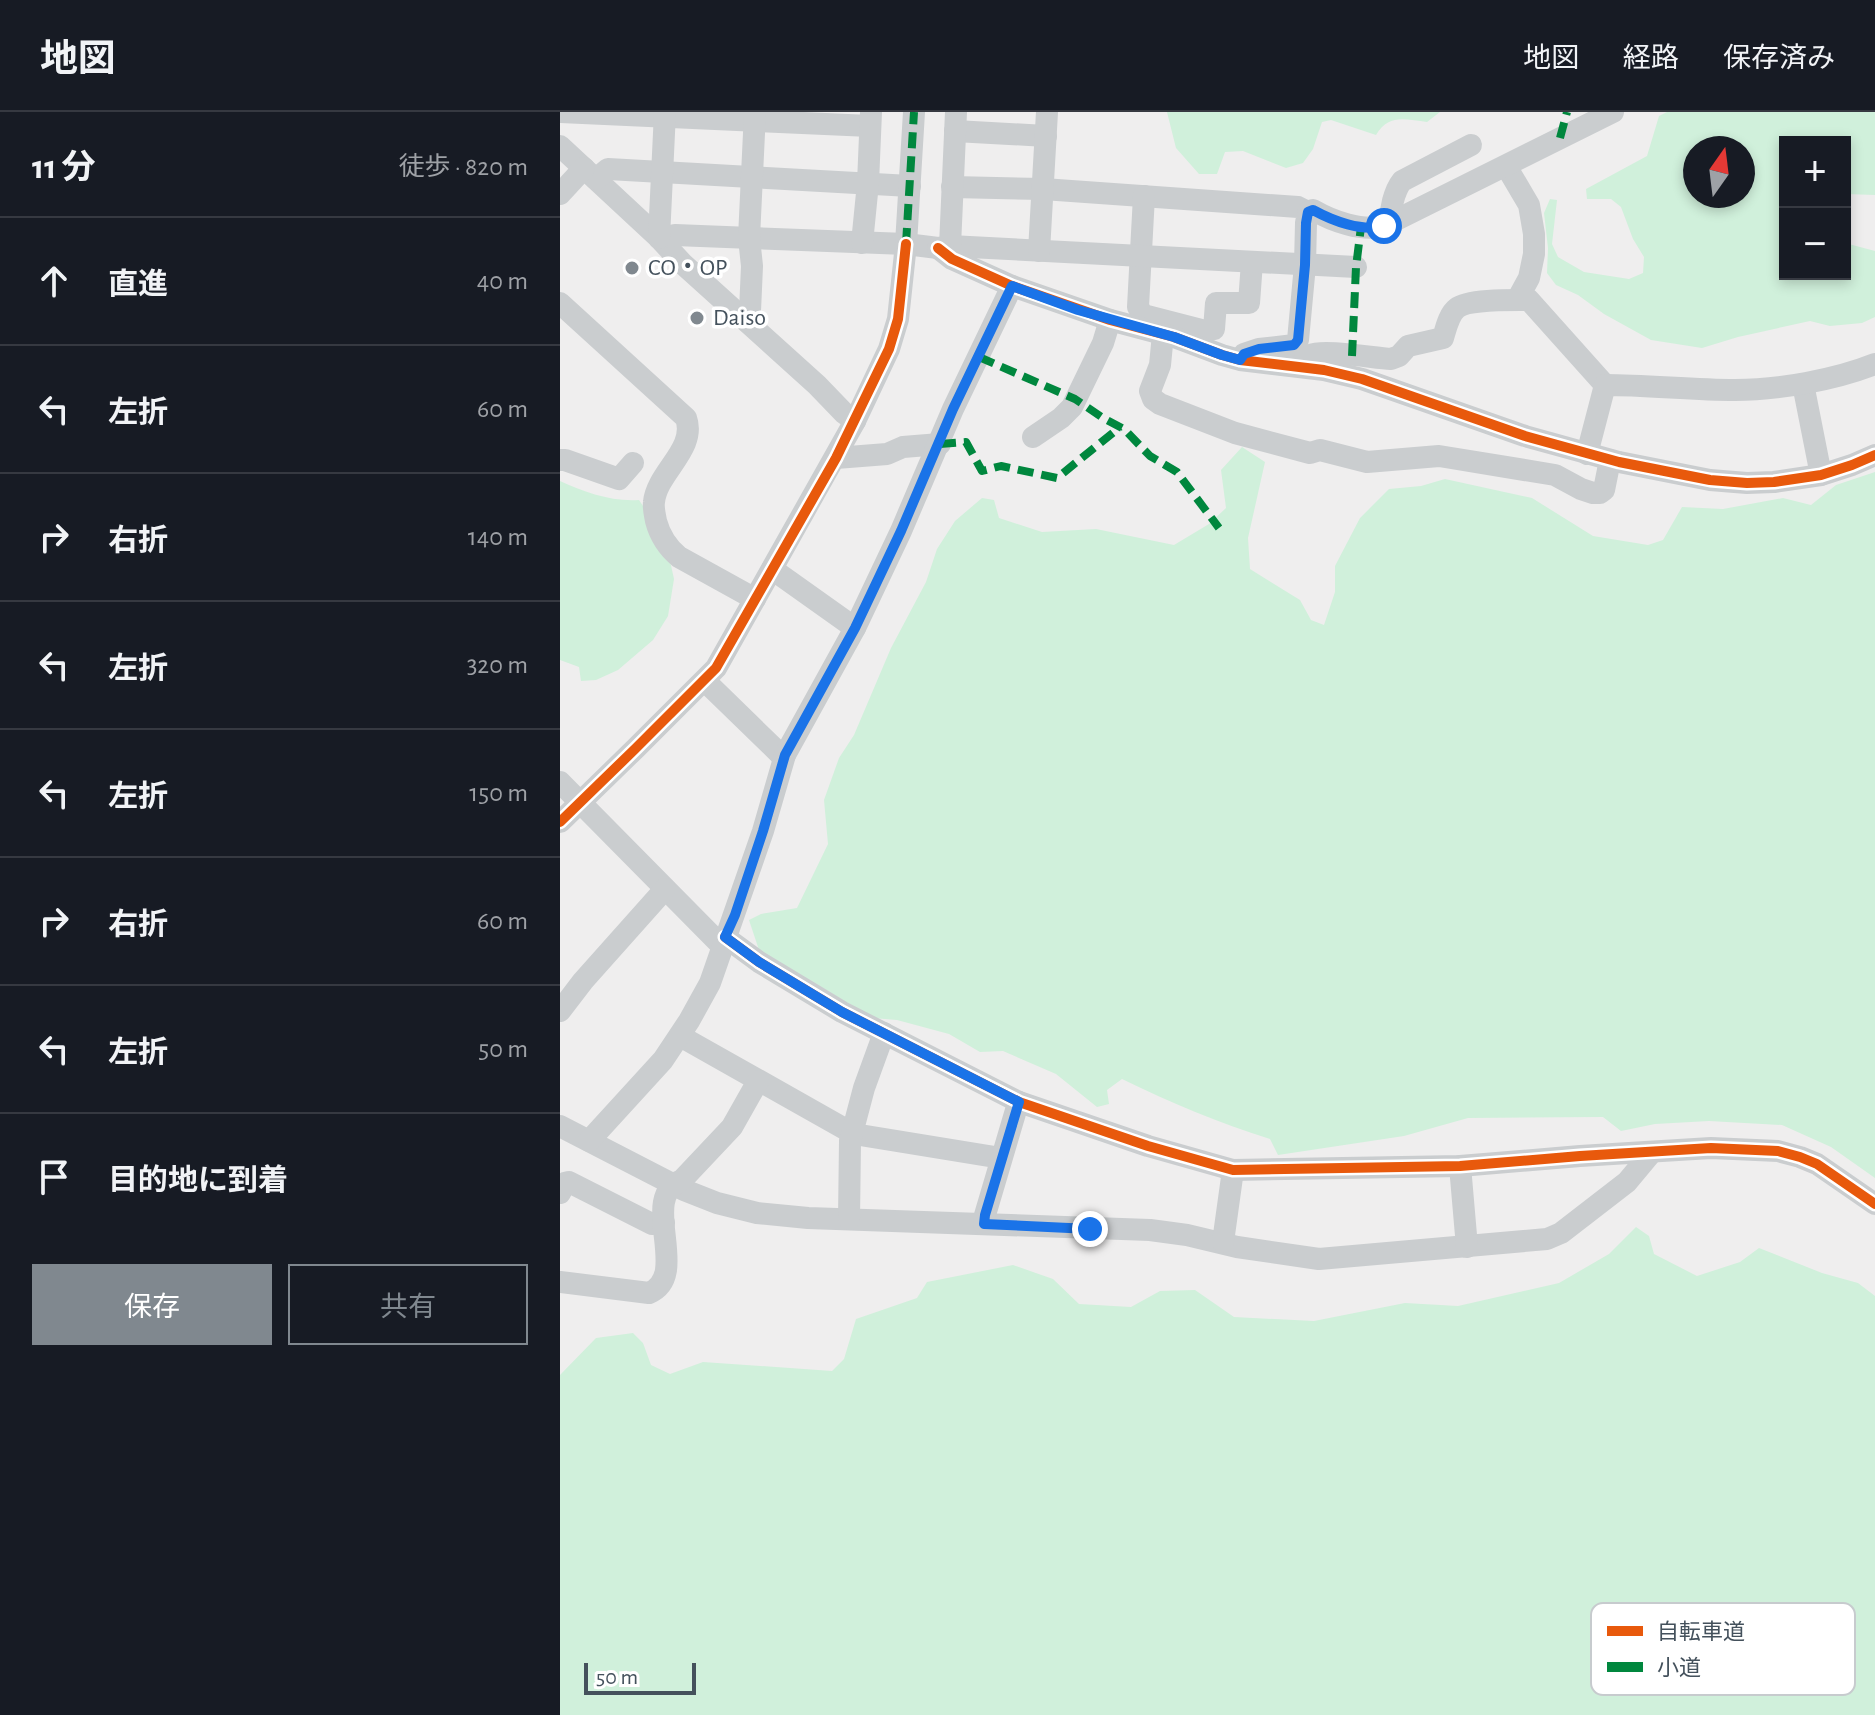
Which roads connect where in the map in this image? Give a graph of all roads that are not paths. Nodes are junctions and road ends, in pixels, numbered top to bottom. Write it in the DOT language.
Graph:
graph roads {
  1 [pos="560,112"];
  2 [pos="914,112"];
  3 [pos="1047,112"];
  4 [pos="1613,112"];
  5 [pos="665,114"];
  6 [pos="755,116"];
  7 [pos="871,119"];
  8 [pos="955,122"];
  9 [pos="1046,136"];
  10 [pos="1471,145"];
  11 [pos="560,146"];
  12 [pos="1506,166"];
  13 [pos="662,172"];
  14 [pos="590,173"];
  15 [pos="752,178"];
  16 [pos="868,183"];
  17 [pos="910,186"];
  18 [pos="952,187"];
  19 [pos="1043,189"];
  20 [pos="560,194"];
  21 [pos="1144,196"];
  22 [pos="1308,212"];
  23 [pos="1390,223"];
  24 [pos="659,238"];
  25 [pos="749,238"];
  26 [pos="862,243"];
  27 [pos="906,244"];
  28 [pos="944,247"];
  29 [pos="1039,251"];
  30 [pos="1141,256"];
  31 [pos="1252,262"];
  32 [pos="1305,265"];
  33 [pos="1356,267"];
  34 [pos="1012,286"];
  35 [pos="1517,300"];
  36 [pos="560,303"];
  37 [pos="1110,320"];
  38 [pos="748,322"];
  39 [pos="1163,334"];
  40 [pos="1240,360"];
  41 [pos="1875,364"];
  42 [pos="1302,366"];
  43 [pos="1803,384"];
  44 [pos="1605,385"];
  45 [pos="855,421"];
  46 [pos="1033,437"];
  47 [pos="940,444"];
  48 [pos="1587,454"];
  49 [pos="1875,455"];
  50 [pos="836,458"];
  51 [pos="560,460"];
  52 [pos="1610,460"];
  53 [pos="633,463"];
  54 [pos="1821,475"];
  55 [pos="772,569"];
  56 [pos="755,599"];
  57 [pos="855,628"];
  58 [pos="705,681"];
  59 [pos="785,755"];
  60 [pos="560,782"];
  61 [pos="580,802"];
  62 [pos="560,822"];
  63 [pos="665,889"];
  64 [pos="723,941"];
  65 [pos="560,1011"];
  66 [pos="884,1033"];
  67 [pos="680,1036"];
  68 [pos="758,1081"];
  69 [pos="1019,1102"];
  70 [pos="560,1126"];
  71 [pos="851,1132"];
  72 [pos="589,1141"];
  73 [pos="1652,1152"];
  74 [pos="1001,1158"];
  75 [pos="1460,1166"];
  76 [pos="1233,1170"];
  77 [pos="671,1184"];
  78 [pos="560,1193"];
  79 [pos="1875,1204"];
  80 [pos="849,1219"];
  81 [pos="664,1223"];
  82 [pos="984,1224"];
  83 [pos="1223,1242"];
  84 [pos="1467,1247"];
  85 [pos="560,1282"];
  1 -- 5 [label="street"];
  2 -- 17 [label="street"];
  3 -- 9 [label="street"];
  4 -- 12 [label="street"];
  5 -- 6 [label="street"];
  5 -- 13 [label="street"];
  6 -- 7 [label="street"];
  6 -- 15 [label="street"];
  7 -- 16 [label="street"];
  8 -- 9 [label="street"];
  8 -- 18 [label="street"];
  9 -- 19 [label="street"];
  10 -- 23 [label="street"];
  11 -- 14 [label="street"];
  12 -- 23 [label="street"];
  12 -- 35 [label="street"];
  13 -- 14 [label="street"];
  13 -- 15 [label="street"];
  13 -- 24 [label="street"];
  14 -- 20 [label="street"];
  14 -- 24 [label="street"];
  15 -- 16 [label="street"];
  15 -- 25 [label="street"];
  16 -- 17 [label="street"];
  16 -- 26 [label="street"];
  17 -- 27 [label="street"];
  18 -- 19 [label="street"];
  18 -- 28 [label="street"];
  19 -- 21 [label="street"];
  19 -- 29 [label="street"];
  21 -- 22 [label="street"];
  21 -- 30 [label="street"];
  22 -- 23 [label="street"];
  22 -- 32 [label="street"];
  24 -- 25 [label="street"];
  24 -- 38 [label="street"];
  25 -- 26 [label="street"];
  25 -- 38 [label="street"];
  26 -- 27 [label="street"];
  27 -- 28 [label="street"];
  27 -- 45 [label="street"];
  28 -- 29 [label="street"];
  28 -- 34 [label="street"];
  29 -- 30 [label="street"];
  30 -- 31 [label="street"];
  30 -- 31 [label="street"];
  31 -- 32 [label="street"];
  32 -- 33 [label="street"];
  32 -- 40 [label="street"];
  34 -- 37 [label="street"];
  34 -- 47 [label="street"];
  35 -- 42 [label="street"];
  35 -- 44 [label="street"];
  36 -- 56 [label="street"];
  37 -- 39 [label="street"];
  37 -- 46 [label="street"];
  38 -- 45 [label="street"];
  39 -- 40 [label="street"];
  39 -- 52 [label="street"];
  40 -- 42 [label="street"];
  41 -- 43 [label="street"];
  42 -- 48 [label="street"];
  43 -- 44 [label="street"];
  43 -- 54 [label="street"];
  44 -- 48 [label="street"];
  45 -- 50 [label="street"];
  47 -- 50 [label="street"];
  47 -- 57 [label="street"];
  48 -- 52 [label="street"];
  49 -- 54 [label="street"];
  50 -- 55 [label="street"];
  51 -- 53 [label="street"];
  52 -- 54 [label="street"];
  55 -- 56 [label="street"];
  55 -- 57 [label="street"];
  56 -- 58 [label="street"];
  57 -- 59 [label="street"];
  58 -- 59 [label="street"];
  58 -- 61 [label="street"];
  59 -- 64 [label="street"];
  60 -- 61 [label="street"];
  61 -- 62 [label="street"];
  61 -- 63 [label="street"];
  63 -- 64 [label="street"];
  63 -- 65 [label="street"];
  64 -- 66 [label="street"];
  64 -- 67 [label="street"];
  66 -- 69 [label="street"];
  66 -- 71 [label="street"];
  67 -- 68 [label="street"];
  67 -- 72 [label="street"];
  68 -- 71 [label="street"];
  68 -- 77 [label="street"];
  69 -- 74 [label="street"];
  69 -- 76 [label="street"];
  70 -- 72 [label="street"];
  71 -- 74 [label="street"];
  71 -- 80 [label="street"];
  72 -- 77 [label="street"];
  73 -- 75 [label="street"];
  73 -- 79 [label="street"];
  73 -- 84 [label="street"];
  74 -- 82 [label="street"];
  75 -- 76 [label="street"];
  75 -- 84 [label="street"];
  76 -- 83 [label="street"];
  77 -- 80 [label="street"];
  77 -- 81 [label="street"];
  78 -- 81 [label="street"];
  80 -- 82 [label="street"];
  81 -- 85 [label="street"];
  82 -- 83 [label="street"];
  83 -- 84 [label="street"];
}
